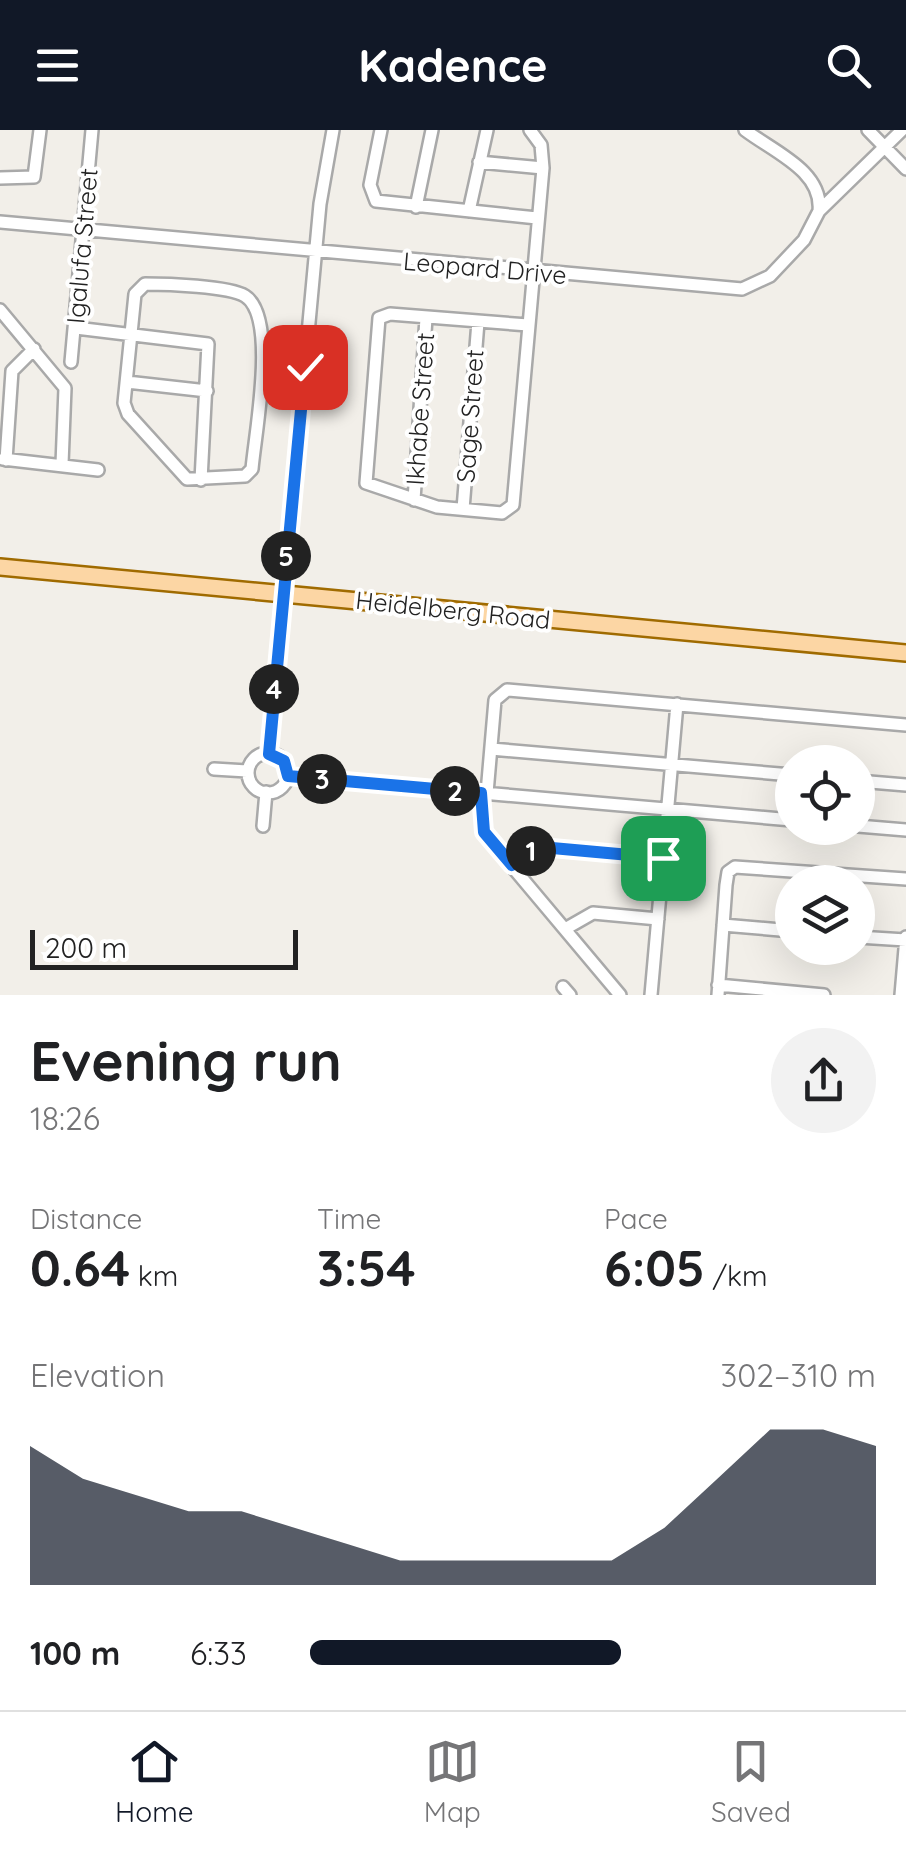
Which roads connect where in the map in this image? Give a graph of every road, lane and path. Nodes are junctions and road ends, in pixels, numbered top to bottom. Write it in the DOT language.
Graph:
graph roads {
  1 [pos="40,130"];
  2 [pos="92,130"];
  3 [pos="333,130"];
  4 [pos="381,130"];
  5 [pos="432,130"];
  6 [pos="486,130"];
  7 [pos="530,130"];
  8 [pos="745,130"];
  9 [pos="868,130"];
  10 [pos="902,130"];
  11 [pos="886,147"];
  12 [pos="479,162"];
  13 [pos="543,168"];
  14 [pos="906,169"];
  15 [pos="0,178"];
  16 [pos="416,207"];
  17 [pos="468,211"];
  18 [pos="819,212"];
  19 [pos="537,218"];
  20 [pos="0,222"];
  21 [pos="82,229"];
  22 [pos="316,253"];
  23 [pos="532,272"];
  24 [pos="0,310"];
  25 [pos="426,318"];
  26 [pos="478,322"];
  27 [pos="528,326"];
  28 [pos="76,328"];
  29 [pos="130,334"];
  30 [pos="34,349"];
  31 [pos="72,362"];
  32 [pos="127,382"];
  33 [pos="207,391"];
  34 [pos="3,459"];
  35 [pos="62,464"];
  36 [pos="98,470"];
  37 [pos="200,480"];
  38 [pos="414,500"];
  39 [pos="463,510"];
  40 [pos="0,567"];
  41 [pos="282,594"];
  42 [pos="906,653"];
  43 [pos="677,704"];
  44 [pos="906,725"];
  45 [pos="491,749"];
  46 [pos="269,754"];
  47 [pos="672,764"];
  48 [pos="214,769"];
  49 [pos="247,771"];
  50 [pos="775,773"];
  51 [pos="288,776"];
  52 [pos="875,783"];
  53 [pos="906,786"];
  54 [pos="266,792"];
  55 [pos="484,793"];
  56 [pos="667,809"];
  57 [pos="775,819"];
  58 [pos="263,826"];
  59 [pos="875,827"];
  60 [pos="906,830"];
  61 [pos="663,858"];
  62 [pos="512,865"];
  63 [pos="906,880"];
  64 [pos="658,919"];
  65 [pos="723,925"];
  66 [pos="565,929"];
  67 [pos="775,930"];
  68 [pos="875,937"];
  69 [pos="906,939"];
  70 [pos="718,990"];
  71 [pos="620,995"];
  72 [pos="651,995"];
  73 [pos="824,995"];
  74 [pos="901,995"];
  1 -- 15 [label="street"];
  2 -- 21 [label="street, Igalufa Street"];
  3 -- 22 [label="street"];
  4 -- 16 [label="street"];
  5 -- 16 [label="street"];
  6 -- 12 [label="street"];
  7 -- 13 [label="street"];
  8 -- 18 [label="street"];
  9 -- 11 [label="street"];
  10 -- 11 [label="street, Leopard Drive"];
  11 -- 14 [label="street"];
  11 -- 18 [label="street, Leopard Drive"];
  12 -- 13 [label="street"];
  12 -- 17 [label="street"];
  13 -- 19 [label="street"];
  16 -- 17 [label="street"];
  17 -- 19 [label="street"];
  18 -- 23 [label="street, Leopard Drive"];
  19 -- 23 [label="street"];
  20 -- 21 [label="street, Leopard Drive"];
  21 -- 22 [label="street, Leopard Drive"];
  21 -- 28 [label="street, Igalufa Street"];
  22 -- 23 [label="street, Leopard Drive"];
  22 -- 41 [label="street"];
  23 -- 27 [label="street"];
  24 -- 30 [label="street"];
  25 -- 26 [label="street"];
  25 -- 38 [label="street, Ikhabe Street"];
  25 -- 38 [label="street"];
  26 -- 27 [label="street"];
  26 -- 39 [label="street, Sage Street"];
  27 -- 39 [label="street"];
  28 -- 29 [label="street"];
  28 -- 31 [label="street, Igalufa Street"];
  29 -- 32 [label="street"];
  29 -- 33 [label="street"];
  29 -- 37 [label="street"];
  30 -- 34 [label="street"];
  30 -- 35 [label="street"];
  32 -- 33 [label="street"];
  32 -- 37 [label="street"];
  33 -- 37 [label="street"];
  34 -- 35 [label="street"];
  35 -- 36 [label="street"];
  38 -- 39 [label="street"];
  40 -- 41 [label="main road, Heidelberg Road"];
  41 -- 42 [label="main road, Heidelberg Road"];
  41 -- 46 [label="street"];
  43 -- 44 [label="street"];
  43 -- 45 [label="street"];
  43 -- 47 [label="street"];
  45 -- 47 [label="street"];
  45 -- 55 [label="street"];
  46 -- 49 [label="street"];
  46 -- 51 [label="street"];
  47 -- 50 [label="street"];
  47 -- 56 [label="street"];
  48 -- 49 [label="street"];
  49 -- 54 [label="street"];
  51 -- 54 [label="street"];
  51 -- 55 [label="street"];
  52 -- 53 [label="street"];
  54 -- 58 [label="street"];
  55 -- 56 [label="street"];
  55 -- 62 [label="street"];
  56 -- 57 [label="street"];
  56 -- 61 [label="street"];
  59 -- 60 [label="street"];
  61 -- 62 [label="street"];
  61 -- 64 [label="street"];
  62 -- 66 [label="street"];
  63 -- 65 [label="street"];
  64 -- 66 [label="street"];
  64 -- 72 [label="street"];
  65 -- 67 [label="street"];
  65 -- 70 [label="street"];
  66 -- 71 [label="street"];
  68 -- 69 [label="street"];
  69 -- 74 [label="street"];
  70 -- 73 [label="street"];
}
